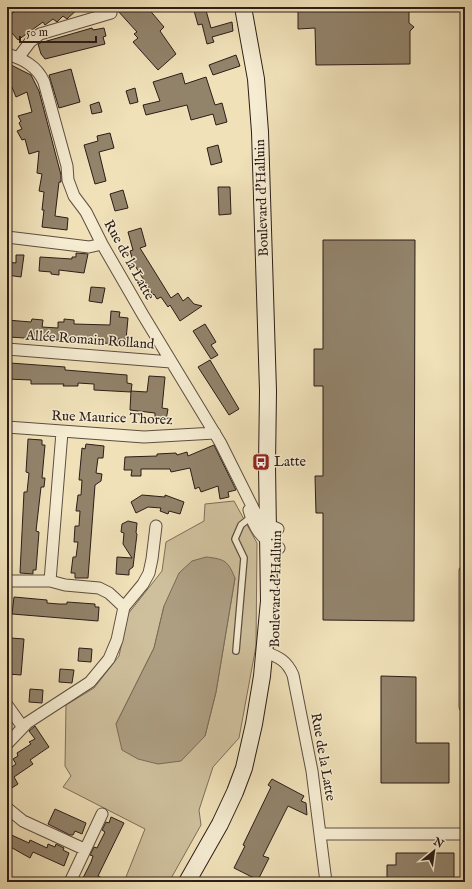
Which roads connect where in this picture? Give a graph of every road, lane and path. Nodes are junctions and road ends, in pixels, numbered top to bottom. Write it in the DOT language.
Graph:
graph roads {
  1 [pos="243,7"];
  2 [pos="111,13"];
  3 [pos="7,54"];
  4 [pos="18,58"];
  5 [pos="7,237"];
  6 [pos="102,244"];
  7 [pos="7,349"];
  8 [pos="171,362"];
  9 [pos="7,427"];
  10 [pos="62,432"];
  11 [pos="215,432"];
  12 [pos="242,484"];
  13 [pos="251,517"];
  14 [pos="156,526"];
  15 [pos="273,527"];
  16 [pos="273,545"];
  17 [pos="465,572"];
  18 [pos="7,581"];
  19 [pos="50,581"];
  20 [pos="124,607"];
  21 [pos="236,651"];
  22 [pos="270,654"];
  23 [pos="465,654"];
  24 [pos="7,705"];
  25 [pos="465,708"];
  26 [pos="22,726"];
  27 [pos="7,744"];
  28 [pos="7,808"];
  29 [pos="102,814"];
  30 [pos="320,834"];
  31 [pos="465,834"];
  32 [pos="84,849"];
  33 [pos="191,878"];
  34 [pos="70,882"];
  35 [pos="326,882"];
  1 -- 15 [label="main road, Boulevard d'Halluin"];
  2 -- 4 [label="street"];
  3 -- 4 [label="street, Rue de la Latte"];
  4 -- 6 [label="street, Rue de la Latte"];
  5 -- 6 [label="street"];
  6 -- 8 [label="street, Rue de la Latte"];
  7 -- 8 [label="street, Allée Romain Rolland"];
  8 -- 11 [label="street, Rue de la Latte"];
  9 -- 10 [label="street, Rue Maurice Thorez"];
  10 -- 11 [label="street, Rue Maurice Thorez"];
  10 -- 19 [label="street"];
  11 -- 12 [label="street, Rue de la Latte"];
  12 -- 13 [label="street, Rue de la Latte"];
  12 -- 15 [label="street, Rue de la Latte"];
  13 -- 16 [label="street, Rue de la Latte"];
  13 -- 21 [label="lane"];
  14 -- 20 [label="street"];
  15 -- 16 [label="main road, Boulevard d'Halluin"];
  16 -- 22 [label="main road, Boulevard d'Halluin"];
  17 -- 23 [label="street"];
  18 -- 19 [label="street"];
  19 -- 20 [label="street"];
  20 -- 26 [label="street"];
  22 -- 30 [label="street, Rue de la Latte"];
  22 -- 33 [label="main road, Boulevard d'Halluin"];
  23 -- 25 [label="street"];
  24 -- 26 [label="street"];
  26 -- 27 [label="street"];
  28 -- 32 [label="street"];
  29 -- 32 [label="street"];
  30 -- 31 [label="street"];
  30 -- 35 [label="street, Rue de la Latte"];
  32 -- 34 [label="street"];
}
